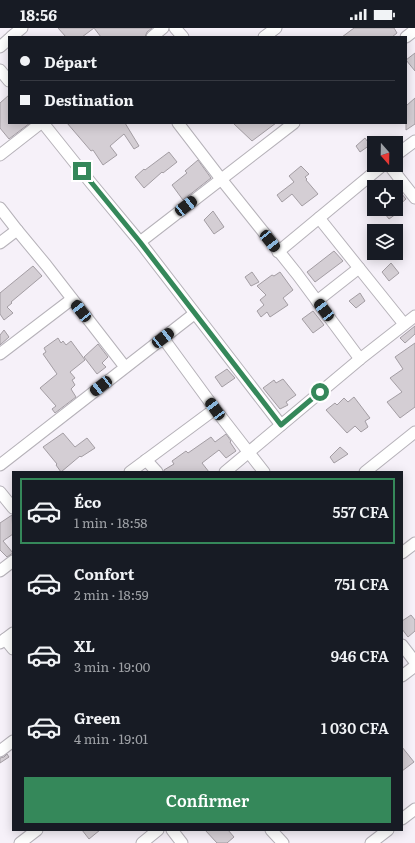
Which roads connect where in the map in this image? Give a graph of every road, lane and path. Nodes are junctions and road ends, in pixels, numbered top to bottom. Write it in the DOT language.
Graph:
graph roads {
  1 [pos="22,28"];
  2 [pos="163,28"];
  3 [pos="175,28"];
  4 [pos="276,28"];
  5 [pos="415,30"];
  6 [pos="12,36"];
  7 [pos="153,36"];
  8 [pos="182,36"];
  9 [pos="265,36"];
  10 [pos="407,36"];
  11 [pos="8,40"];
  12 [pos="0,47"];
  13 [pos="0,70"];
  14 [pos="8,81"];
  15 [pos="41,124"];
  16 [pos="43,124"];
  17 [pos="179,124"];
  18 [pos="293,124"];
  19 [pos="415,141"];
  20 [pos="403,150"];
  21 [pos="0,155"];
  22 [pos="375,172"];
  23 [pos="395,172"];
  24 [pos="221,179"];
  25 [pos="415,198"];
  26 [pos="0,208"];
  27 [pos="319,218"];
  28 [pos="17,230"];
  29 [pos="140,242"];
  30 [pos="0,243"];
  31 [pos="278,252"];
  32 [pos="358,268"];
  33 [pos="72,300"];
  34 [pos="317,301"];
  35 [pos="194,314"];
  36 [pos="415,316"];
  37 [pos="404,324"];
  38 [pos="163,338"];
  39 [pos="0,354"];
  40 [pos="360,359"];
  41 [pos="125,367"];
  42 [pos="215,409"];
  43 [pos="281,425"];
  44 [pos="415,432"];
  45 [pos="249,453"];
  46 [pos="146,460"];
  47 [pos="0,465"];
  48 [pos="131,471"];
  49 [pos="156,471"];
  50 [pos="226,471"];
  51 [pos="263,471"];
  52 [pos="366,471"];
  53 [pos="0,492"];
  54 [pos="12,507"];
  55 [pos="414,546"];
  56 [pos="403,552"];
  57 [pos="12,562"];
  58 [pos="0,571"];
  59 [pos="6,639"];
  60 [pos="403,646"];
  61 [pos="12,648"];
  62 [pos="415,662"];
  63 [pos="415,666"];
  64 [pos="403,675"];
  65 [pos="12,742"];
  66 [pos="0,751"];
  67 [pos="415,809"];
  68 [pos="403,818"];
  69 [pos="36,831"];
  70 [pos="157,831"];
  71 [pos="173,831"];
  72 [pos="273,831"];
  73 [pos="383,831"];
  74 [pos="20,843"];
  75 [pos="142,843"];
  76 [pos="182,843"];
  77 [pos="283,843"];
  78 [pos="371,843"];
  1 -- 6 [label="street"];
  2 -- 7 [label="street"];
  3 -- 8 [label="street"];
  4 -- 9 [label="street"];
  5 -- 10 [label="street"];
  11 -- 12 [label="street"];
  13 -- 14 [label="street"];
  15 -- 21 [label="street"];
  16 -- 29 [label="street"];
  17 -- 24 [label="street"];
  18 -- 24 [label="street"];
  19 -- 20 [label="street"];
  22 -- 27 [label="street"];
  23 -- 25 [label="street"];
  24 -- 29 [label="street"];
  24 -- 31 [label="street"];
  26 -- 28 [label="street"];
  27 -- 31 [label="street"];
  27 -- 32 [label="street"];
  28 -- 30 [label="street"];
  28 -- 33 [label="street"];
  29 -- 35 [label="street"];
  31 -- 34 [label="street"];
  32 -- 34 [label="street"];
  32 -- 37 [label="street"];
  33 -- 39 [label="street"];
  33 -- 41 [label="street"];
  34 -- 40 [label="street"];
  35 -- 38 [label="street"];
  35 -- 43 [label="street"];
  36 -- 37 [label="street"];
  37 -- 40 [label="street"];
  38 -- 41 [label="street"];
  38 -- 42 [label="street"];
  40 -- 43 [label="street"];
  41 -- 47 [label="street"];
  42 -- 45 [label="street"];
  42 -- 46 [label="street"];
  43 -- 45 [label="street"];
  44 -- 52 [label="street"];
  45 -- 50 [label="street"];
  45 -- 51 [label="street"];
  46 -- 48 [label="street"];
  46 -- 49 [label="street"];
  53 -- 54 [label="street"];
  55 -- 56 [label="street"];
  57 -- 58 [label="street"];
  59 -- 61 [label="street"];
  60 -- 62 [label="street"];
  63 -- 64 [label="street"];
  65 -- 66 [label="street"];
  67 -- 68 [label="street"];
  69 -- 74 [label="street"];
  70 -- 75 [label="street"];
  71 -- 76 [label="street"];
  72 -- 77 [label="street"];
  73 -- 78 [label="street"];
}
